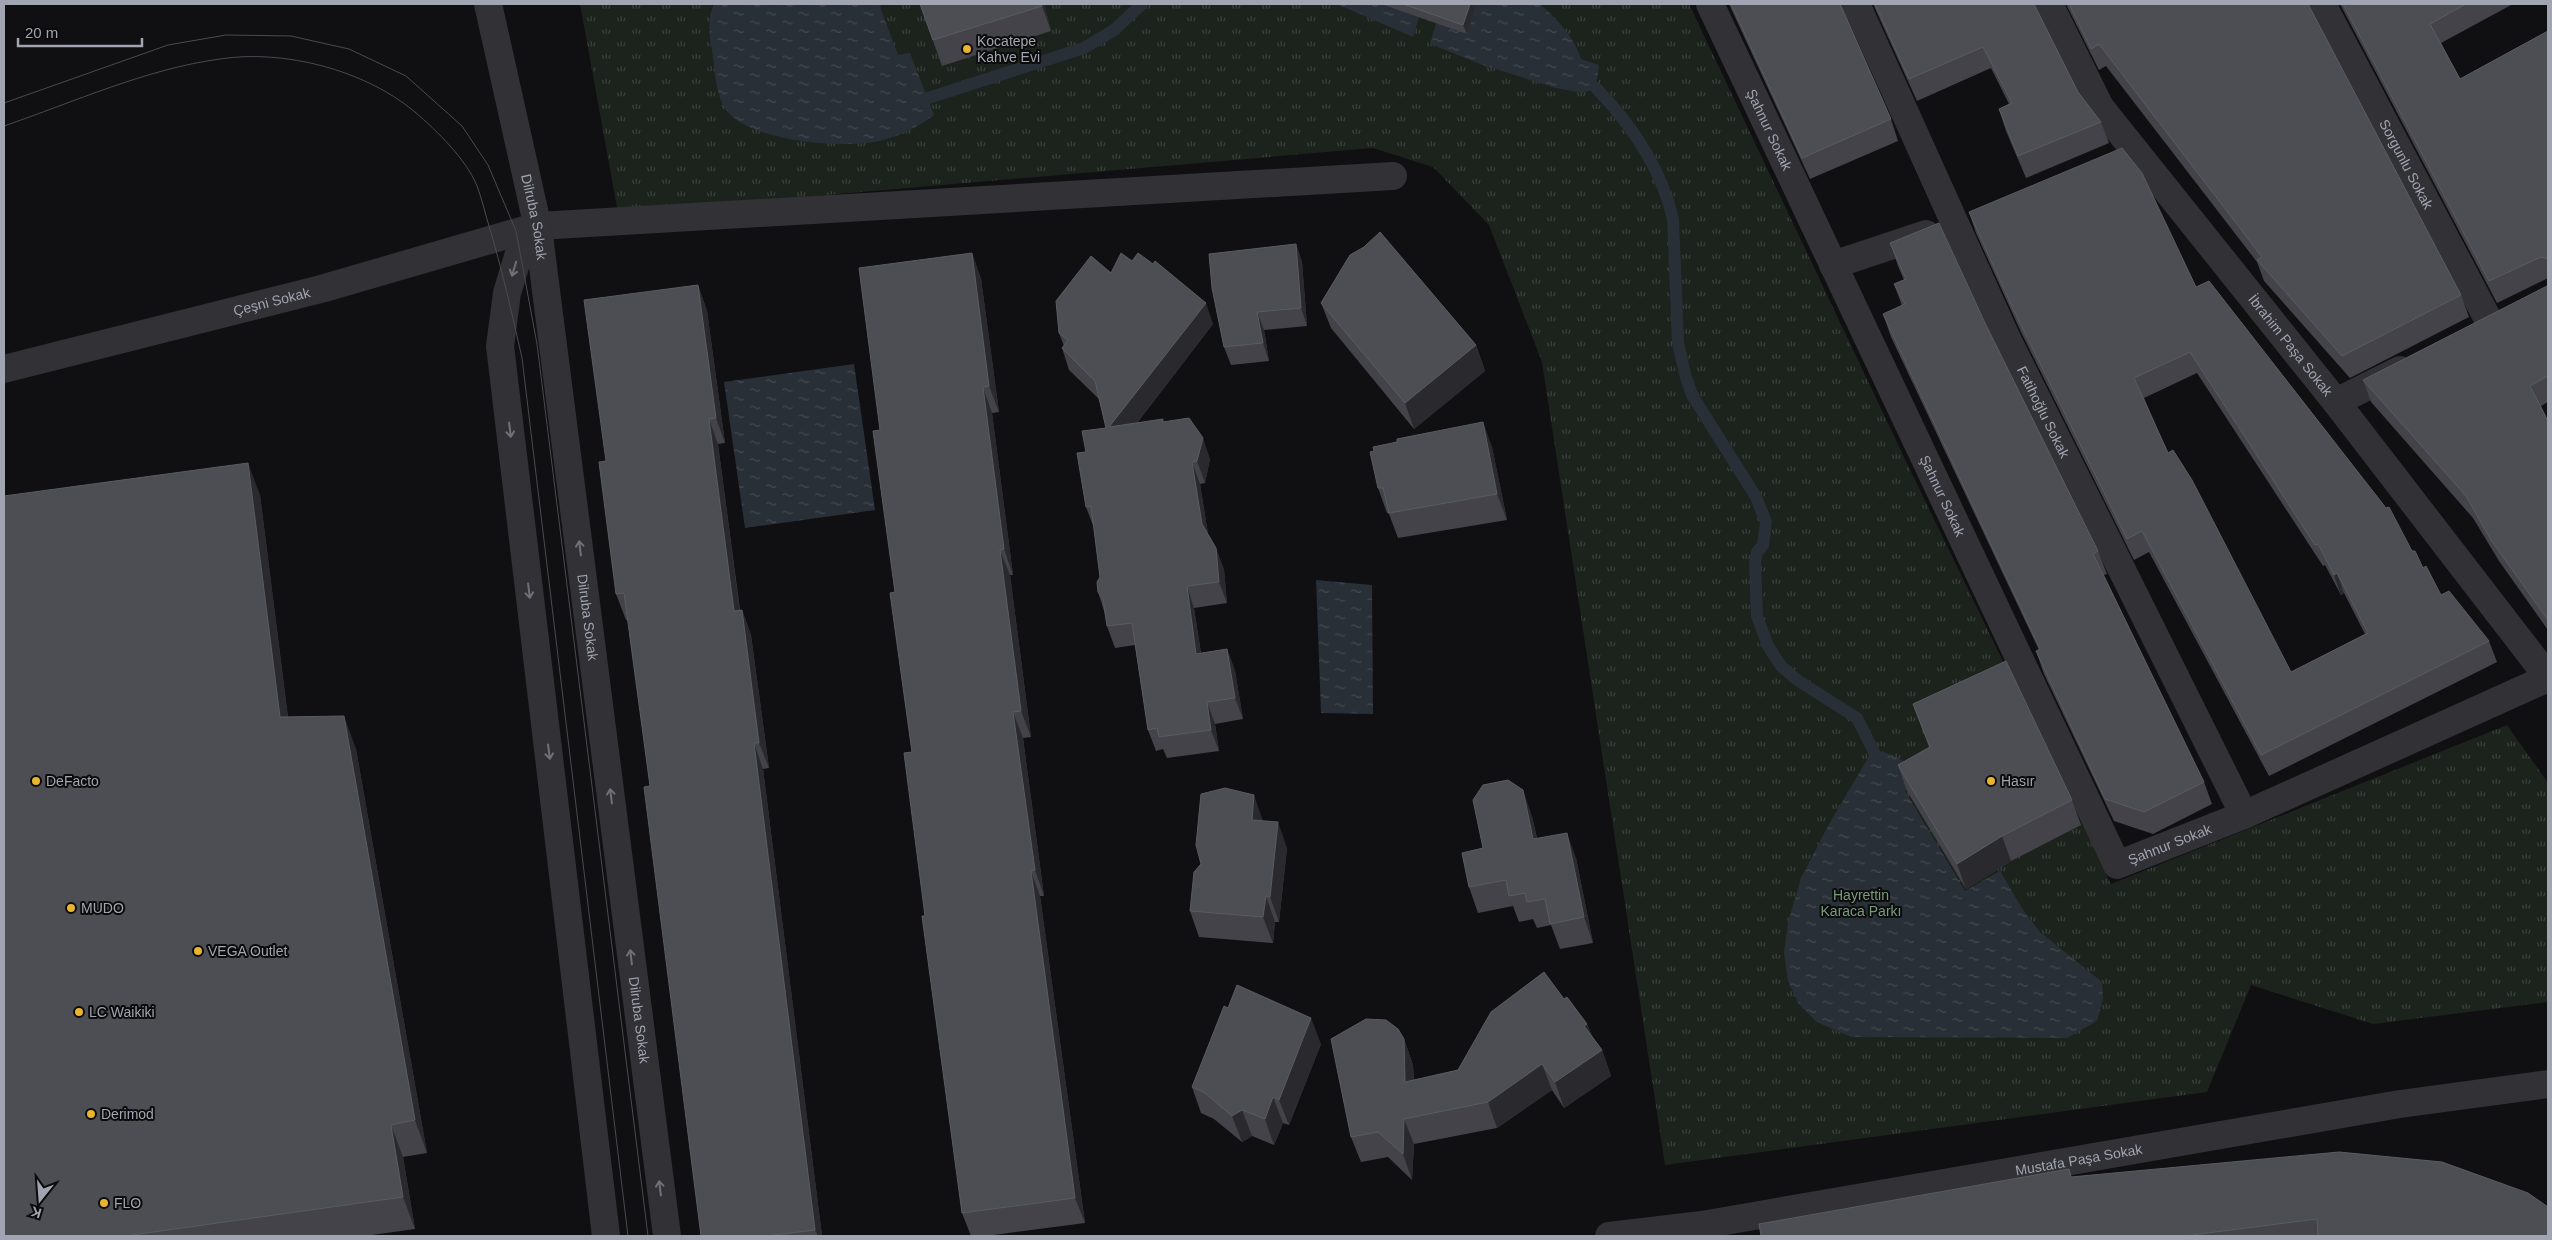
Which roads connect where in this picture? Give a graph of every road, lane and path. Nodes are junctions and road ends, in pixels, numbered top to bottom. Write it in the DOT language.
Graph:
graph roads {
  1 [pos="488,4"];
  2 [pos="1710,4"];
  3 [pos="1856,4"];
  4 [pos="2050,4"];
  5 [pos="2322,4"];
  6 [pos="2133,150"];
  7 [pos="2106,161"];
  8 [pos="1392,176"];
  9 [pos="1982,213"];
  10 [pos="1956,224"];
  11 [pos="538,227"];
  12 [pos="1833,265"];
  13 [pos="2516,312"];
  14 [pos="2491,325"];
  15 [pos="2465,338"];
  16 [pos="2422,359"];
  17 [pos="4,369"];
  18 [pos="2336,402"];
  19 [pos="2548,677"];
  20 [pos="2244,815"];
  21 [pos="2548,1084"];
  22 [pos="1703,1230"];
  23 [pos="606,1236"];
  24 [pos="667,1236"];
  25 [pos="1609,1236"];
  1 -- 11 [label="street, Dilruba Sokak"];
  2 -- 12 [label="street, Şahnur Sokak"];
  3 -- 10 [label="street, Fatihoğlu Sokak"];
  4 -- 6 [label="street, İbrahim Paşa Sokak"];
  5 -- 14 [label="street, Sorgunlu Sokak"];
  6 -- 7 [label="street"];
  6 -- 18 [label="street, İbrahim Paşa Sokak"];
  8 -- 11 [label="street, Çeşni Sokak"];
  9 -- 10 [label="street"];
  10 -- 12 [label="street"];
  10 -- 20 [label="street, Fatihoğlu Sokak"];
  11 -- 17 [label="street, Çeşni Sokak"];
  11 -- 23 [label="street, one-way"];
  24 -- 11 [label="street, Dilruba Sokak, one-way"];
  12 -- 20 [label="street, Şahnur Sokak"];
  13 -- 14 [label="street"];
  14 -- 15 [label="street"];
  16 -- 18 [label="street"];
  18 -- 19 [label="street, İbrahim Paşa Sokak"];
  19 -- 20 [label="street"];
  21 -- 22 [label="street, Mustafa Paşa Sokak"];
  22 -- 25 [label="street, Mustafa Paşa Sokak"];
}
